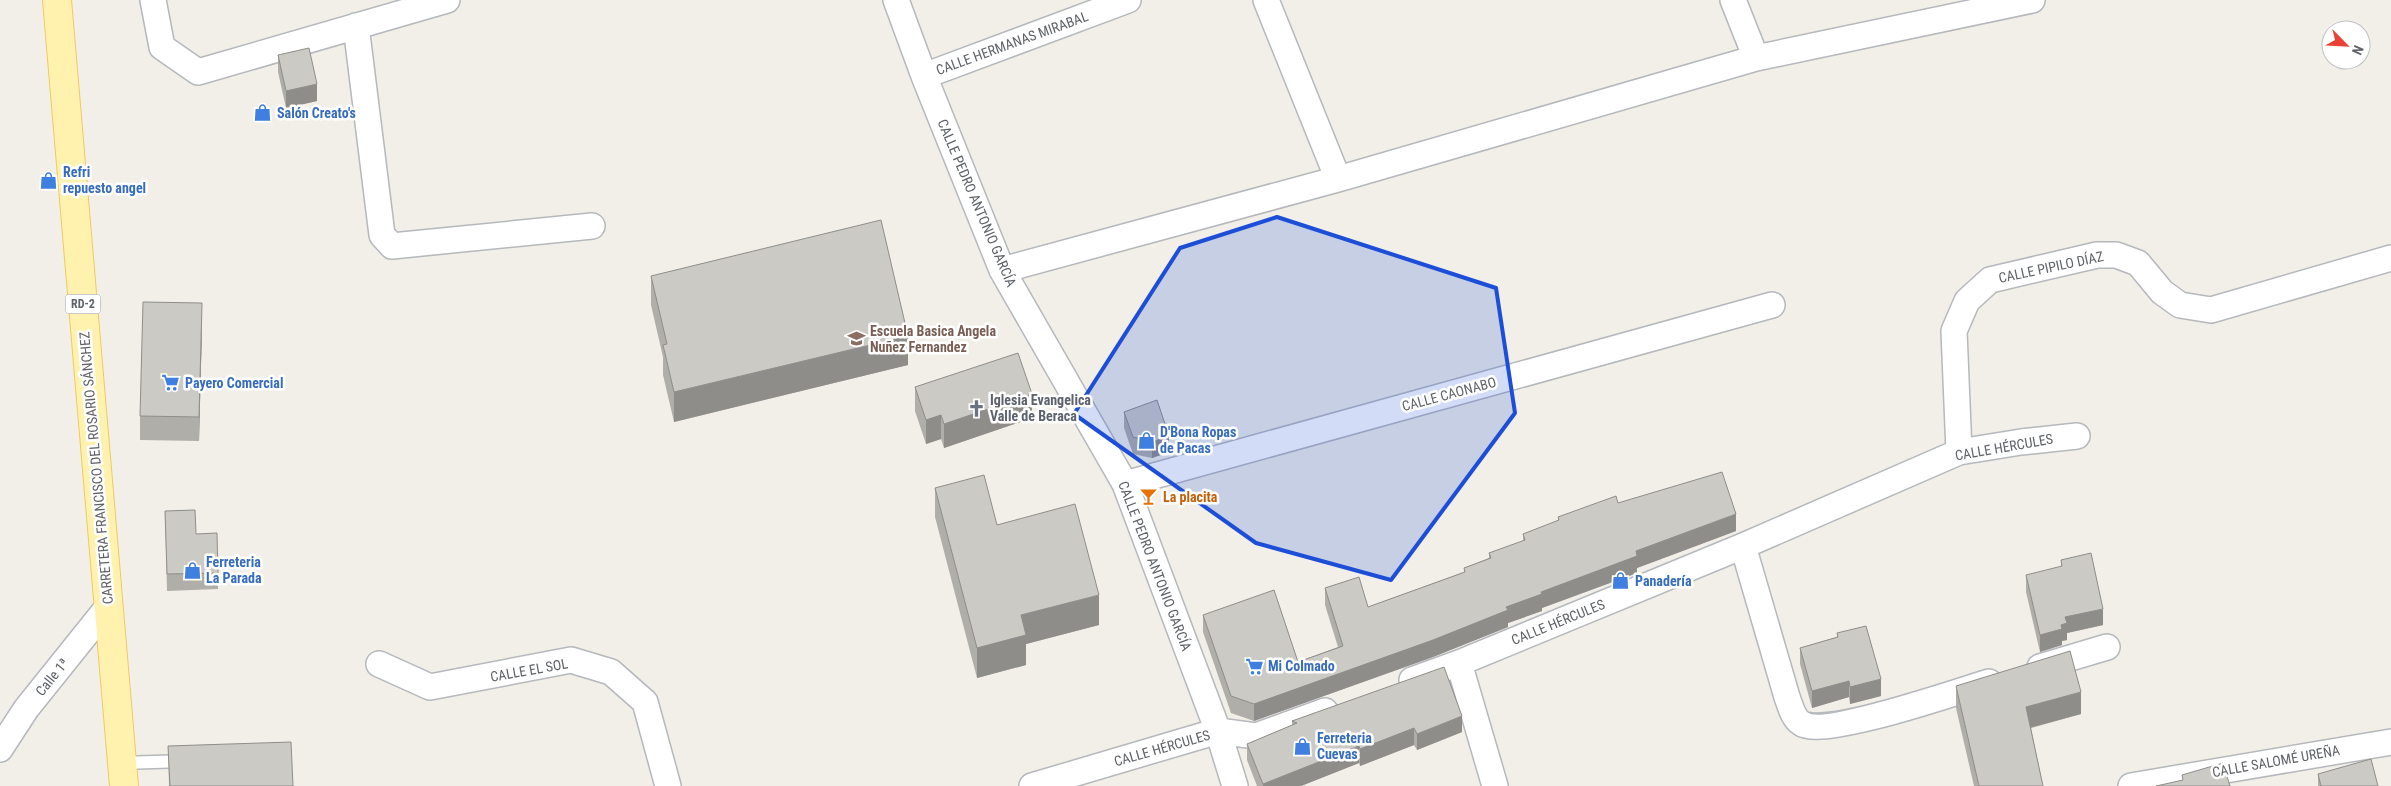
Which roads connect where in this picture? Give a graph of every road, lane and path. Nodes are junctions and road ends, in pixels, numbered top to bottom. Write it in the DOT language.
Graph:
graph roads {
  1 [pos="57,0"];
  2 [pos="153,0"];
  3 [pos="447,0"];
  4 [pos="896,0"];
  5 [pos="1128,0"];
  6 [pos="1266,0"];
  7 [pos="1733,0"];
  8 [pos="2032,0"];
  9 [pos="356,26"];
  10 [pos="1756,58"];
  11 [pos="924,76"];
  12 [pos="1338,179"];
  13 [pos="592,226"];
  14 [pos="2391,258"];
  15 [pos="1002,270"];
  16 [pos="1772,305"];
  17 [pos="2077,436"];
  18 [pos="1958,452"];
  19 [pos="1125,484"];
  20 [pos="1743,546"];
  21 [pos="107,608"];
  22 [pos="2107,647"];
  23 [pos="1459,663"];
  24 [pos="379,664"];
  25 [pos="1394,686"];
  26 [pos="1348,703"];
  27 [pos="1218,731"];
  28 [pos="2391,742"];
  29 [pos="0,749"];
  30 [pos="201,761"];
  31 [pos="123,775"];
  32 [pos="668,786"];
  33 [pos="1032,786"];
  34 [pos="1235,786"];
  35 [pos="1495,786"];
  36 [pos="2132,786"];
  1 -- 21 [label="main road, CARRETERA FRANCISCO DEL ROSARIO SÁNCHEZ / RD-2"];
  2 -- 9 [label="street"];
  3 -- 9 [label="street"];
  4 -- 11 [label="street, CALLE PEDRO ANTONIO GARCÍA"];
  5 -- 11 [label="street, CALLE HERMANAS MIRABAL"];
  6 -- 12 [label="street"];
  7 -- 10 [label="street"];
  8 -- 10 [label="street"];
  9 -- 13 [label="street"];
  10 -- 12 [label="street"];
  11 -- 15 [label="street, CALLE PEDRO ANTONIO GARCÍA"];
  12 -- 15 [label="street"];
  14 -- 18 [label="street, CALLE PIPILO DÍAZ"];
  15 -- 19 [label="street, CALLE PEDRO ANTONIO GARCÍA"];
  16 -- 19 [label="street, CALLE CAONABO"];
  17 -- 18 [label="street, CALLE HÉRCULES"];
  18 -- 20 [label="street, CALLE HÉRCULES"];
  19 -- 27 [label="street, CALLE PEDRO ANTONIO GARCÍA"];
  20 -- 22 [label="street"];
  20 -- 23 [label="street, CALLE HÉRCULES"];
  21 -- 29 [label="street, Calle 1ª"];
  21 -- 31 [label="main road, CARRETERA FRANCISCO DEL ROSARIO SÁNCHEZ / RD-2"];
  23 -- 25 [label="street, CALLE HÉRCULES"];
  23 -- 35 [label="street"];
  24 -- 32 [label="street, CALLE EL SOL"];
  26 -- 27 [label="street, CALLE HÉRCULES"];
  27 -- 33 [label="street, CALLE HÉRCULES"];
  27 -- 34 [label="street, CALLE PEDRO ANTONIO GARCÍA"];
  28 -- 36 [label="street, CALLE SALOMÉ UREÑA"];
  30 -- 31 [label="lane"];
}
